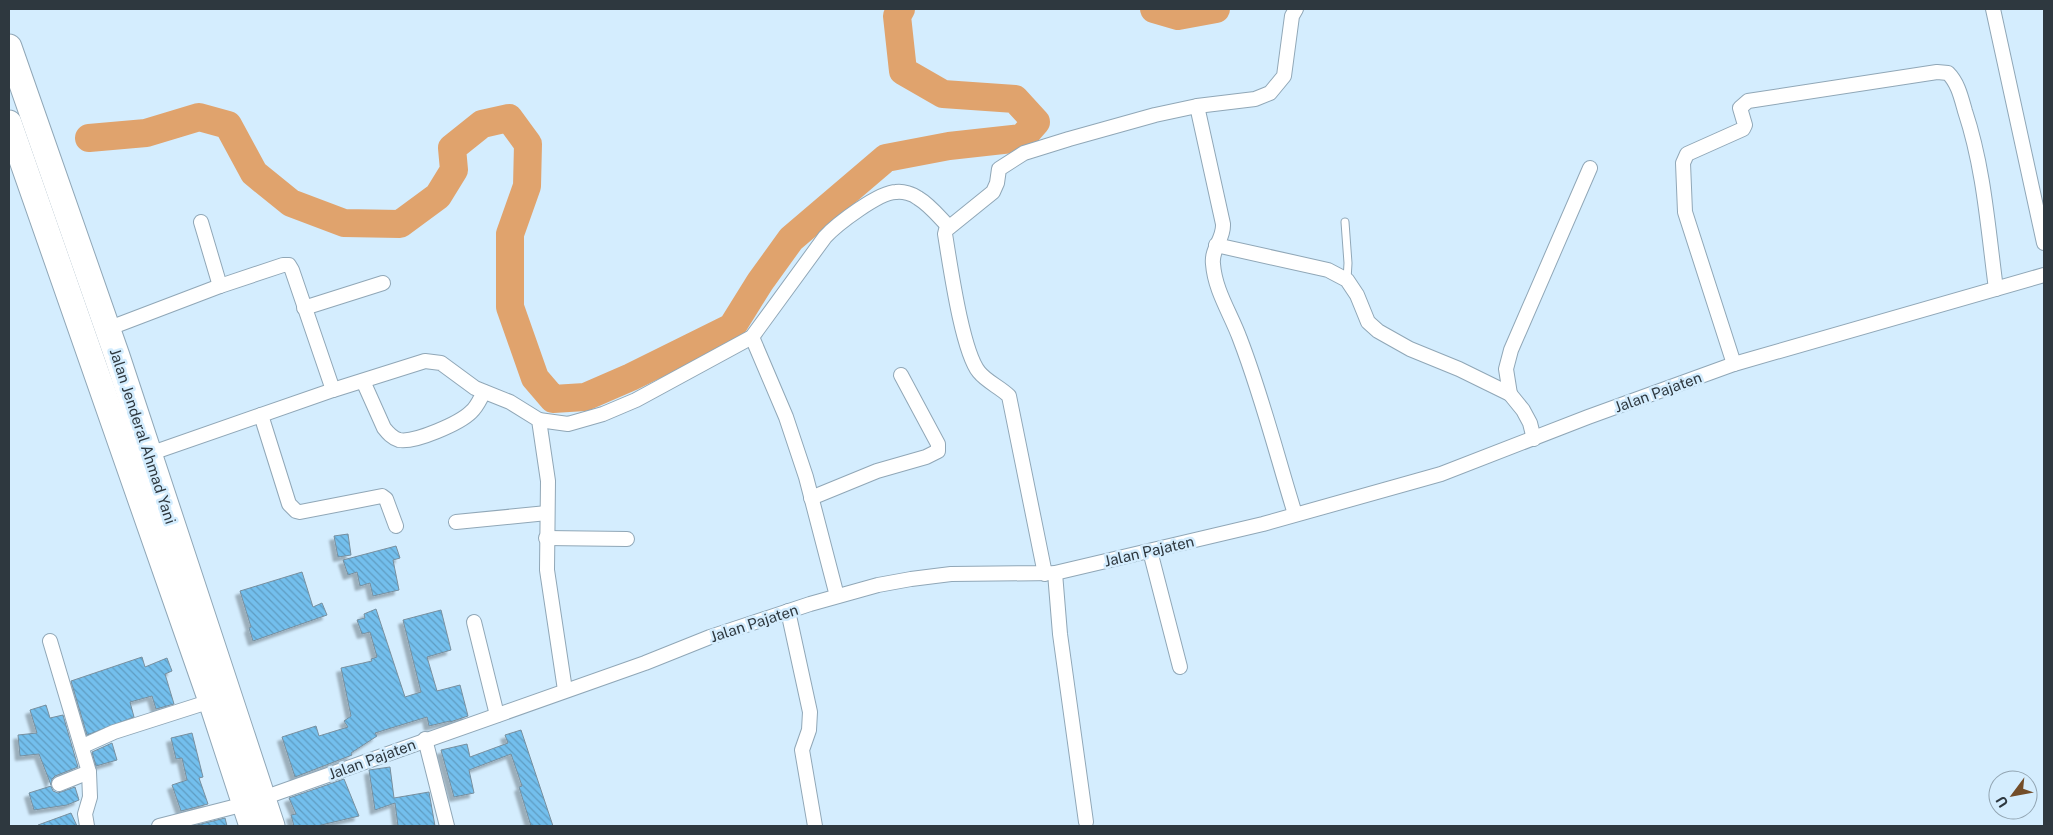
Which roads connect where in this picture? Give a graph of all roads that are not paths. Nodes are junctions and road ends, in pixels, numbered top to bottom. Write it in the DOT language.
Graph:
graph roads {
  1 [pos="1296,9"];
  2 [pos="1994,9"];
  3 [pos="9,47"];
  4 [pos="1197,106"];
  5 [pos="9,123"];
  6 [pos="1590,168"];
  7 [pos="201,222"];
  8 [pos="1345,222"];
  9 [pos="950,227"];
  10 [pos="2044,242"];
  11 [pos="1216,245"];
  12 [pos="2044,275"];
  13 [pos="1347,280"];
  14 [pos="383,283"];
  15 [pos="220,286"];
  16 [pos="1996,289"];
  17 [pos="304,308"];
  18 [pos="107,329"];
  19 [pos="752,337"];
  20 [pos="1734,364"];
  21 [pos="901,375"];
  22 [pos="363,380"];
  23 [pos="333,390"];
  24 [pos="484,392"];
  25 [pos="1510,394"];
  26 [pos="261,415"];
  27 [pos="539,420"];
  28 [pos="1534,439"];
  29 [pos="149,454"];
  30 [pos="811,498"];
  31 [pos="547,513"];
  32 [pos="1295,514"];
  33 [pos="456,522"];
  34 [pos="396,526"];
  35 [pos="546,538"];
  36 [pos="627,540"];
  37 [pos="1150,551"];
  38 [pos="1050,573"];
  39 [pos="837,596"];
  40 [pos="788,611"];
  41 [pos="474,622"];
  42 [pos="50,641"];
  43 [pos="1180,667"];
  44 [pos="565,690"];
  45 [pos="210,701"];
  46 [pos="497,715"];
  47 [pos="425,739"];
  48 [pos="83,746"];
  49 [pos="89,772"];
  50 [pos="59,784"];
  51 [pos="253,809"];
  52 [pos="1086,822"];
  53 [pos="87,826"];
  54 [pos="159,826"];
  55 [pos="272,826"];
  56 [pos="447,826"];
  57 [pos="814,826"];
  1 -- 4 [label="street"];
  2 -- 10 [label="street"];
  3 -- 18 [label="highway, Jalan Jenderal Ahmad Yani"];
  4 -- 9 [label="street"];
  4 -- 11 [label="street"];
  5 -- 45 [label="highway, Jalan Jenderal Ahmad Yani"];
  6 -- 25 [label="street"];
  7 -- 15 [label="street"];
  8 -- 13 [label="lane"];
  9 -- 19 [label="street"];
  9 -- 38 [label="street"];
  11 -- 13 [label="street"];
  11 -- 32 [label="street"];
  12 -- 16 [label="street, Jalan Pajaten"];
  13 -- 25 [label="street"];
  14 -- 17 [label="street"];
  15 -- 17 [label="street"];
  15 -- 18 [label="street"];
  16 -- 20 [label="street, Jalan Pajaten"];
  16 -- 20 [label="street"];
  17 -- 23 [label="street"];
  18 -- 29 [label="highway, Jalan Jenderal Ahmad Yani"];
  19 -- 27 [label="street"];
  19 -- 30 [label="street"];
  20 -- 28 [label="street, Jalan Pajaten"];
  21 -- 30 [label="street"];
  22 -- 23 [label="street"];
  22 -- 24 [label="street"];
  22 -- 24 [label="street"];
  23 -- 26 [label="street"];
  24 -- 27 [label="street"];
  25 -- 28 [label="street"];
  26 -- 29 [label="street"];
  26 -- 34 [label="street"];
  27 -- 31 [label="street"];
  28 -- 32 [label="street, Jalan Pajaten"];
  29 -- 51 [label="highway, Jalan Jenderal Ahmad Yani"];
  30 -- 39 [label="street"];
  31 -- 33 [label="street"];
  31 -- 35 [label="street"];
  32 -- 37 [label="street, Jalan Pajaten"];
  35 -- 36 [label="street"];
  35 -- 44 [label="street"];
  37 -- 38 [label="street, Jalan Pajaten"];
  37 -- 43 [label="street"];
  38 -- 39 [label="street, Jalan Pajaten"];
  38 -- 52 [label="street"];
  39 -- 40 [label="street, Jalan Pajaten"];
  40 -- 44 [label="street, Jalan Pajaten"];
  40 -- 57 [label="street"];
  41 -- 46 [label="street"];
  42 -- 48 [label="street"];
  44 -- 46 [label="street, Jalan Pajaten"];
  45 -- 48 [label="street"];
  45 -- 51 [label="highway, Jalan Jenderal Ahmad Yani"];
  46 -- 47 [label="street, Jalan Pajaten"];
  47 -- 51 [label="street, Jalan Pajaten"];
  47 -- 56 [label="street"];
  48 -- 49 [label="street"];
  49 -- 50 [label="street"];
  49 -- 53 [label="street"];
  51 -- 54 [label="street, Jalan Pajaten"];
  51 -- 55 [label="highway, Jalan Jenderal Ahmad Yani"];
}
